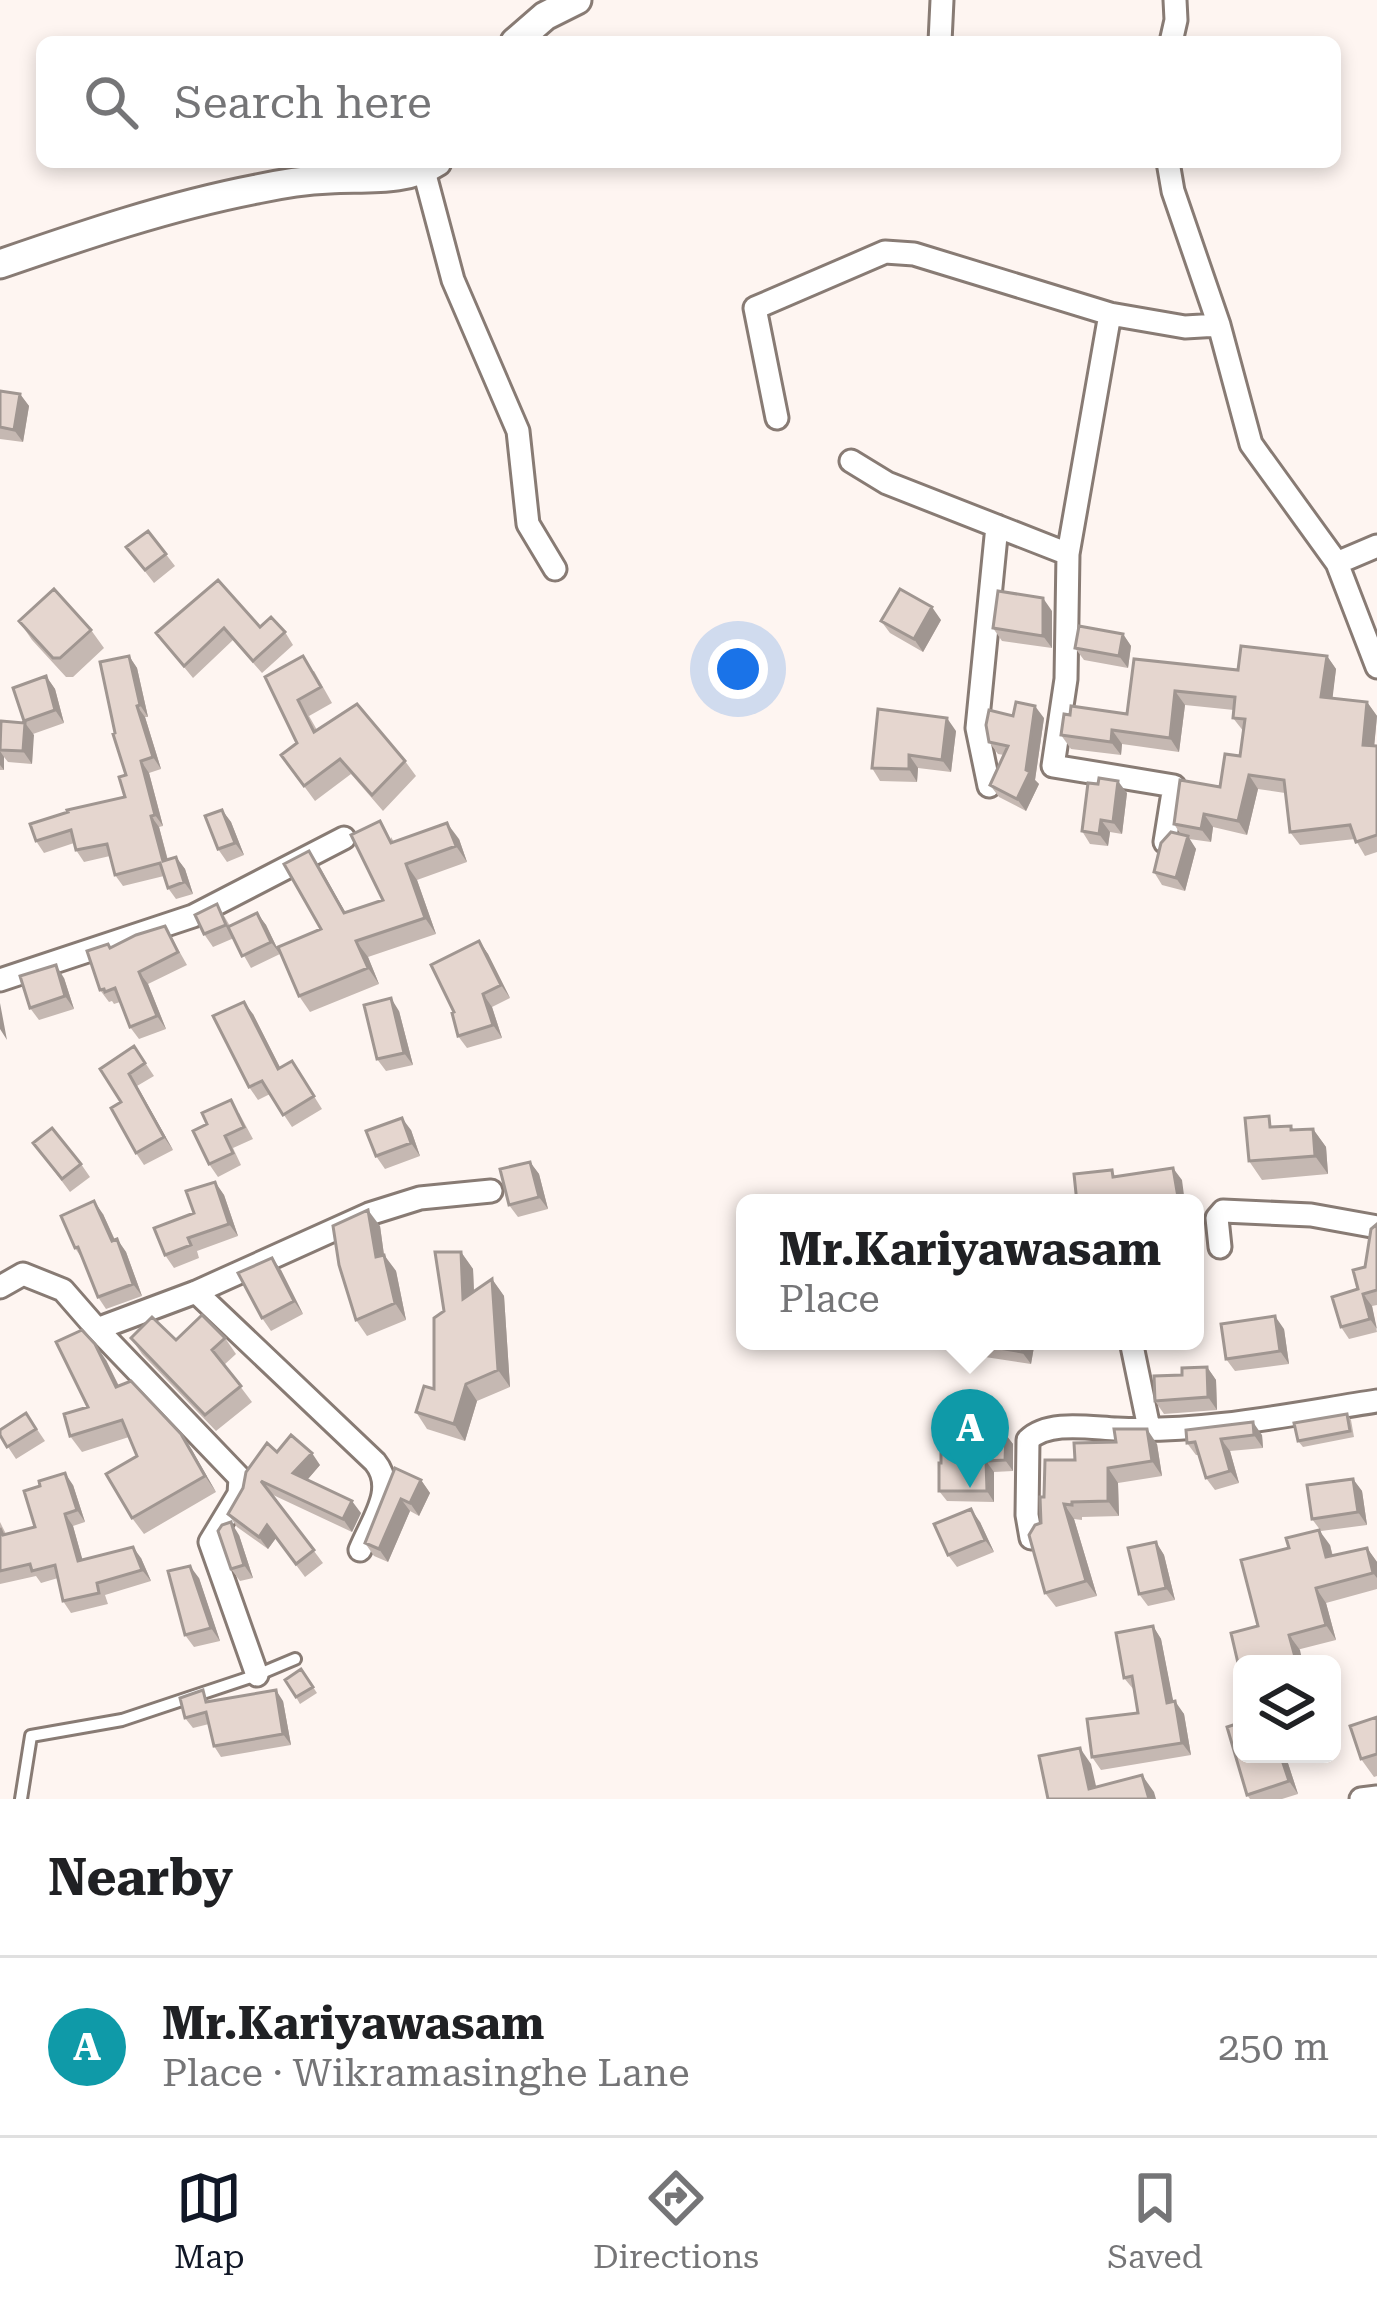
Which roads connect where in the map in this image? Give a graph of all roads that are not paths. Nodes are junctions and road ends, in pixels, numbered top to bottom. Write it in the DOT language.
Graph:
graph roads {
  1 [pos="577,0"];
  2 [pos="942,0"];
  3 [pos="1174,0"];
  4 [pos="522,36"];
  5 [pos="940,36"];
  6 [pos="1172,36"];
  7 [pos="425,168"];
  8 [pos="431,168"];
  9 [pos="1169,168"];
  10 [pos="0,264"];
  11 [pos="1110,314"];
  12 [pos="1219,325"];
  13 [pos="777,418"];
  14 [pos="851,461"];
  15 [pos="997,526"];
  16 [pos="1377,545"];
  17 [pos="1068,554"];
  18 [pos="1336,563"];
  19 [pos="555,569"];
  20 [pos="1377,667"];
  21 [pos="989,786"];
  22 [pos="344,838"];
  23 [pos="1165,842"];
  24 [pos="0,980"];
  25 [pos="490,1191"];
  26 [pos="1377,1227"];
  27 [pos="1220,1247"];
  28 [pos="0,1287"];
  29 [pos="196,1292"];
  30 [pos="98,1329"];
  31 [pos="1133,1350"];
  32 [pos="1377,1401"];
  33 [pos="1149,1428"];
  34 [pos="1031,1538"];
  35 [pos="360,1550"];
  36 [pos="295,1659"];
  37 [pos="257,1676"];
  38 [pos="1377,1797"];
  39 [pos="21,1799"];
  40 [pos="1361,1799"];
  1 -- 4 [label="street"];
  2 -- 5 [label="street"];
  3 -- 6 [label="street"];
  7 -- 10 [label="street"];
  8 -- 19 [label="street"];
  9 -- 12 [label="street"];
  11 -- 12 [label="street"];
  11 -- 13 [label="street"];
  11 -- 17 [label="street"];
  12 -- 18 [label="street"];
  14 -- 15 [label="street"];
  15 -- 17 [label="street"];
  15 -- 21 [label="street"];
  16 -- 18 [label="street"];
  17 -- 23 [label="street"];
  18 -- 20 [label="street"];
  22 -- 24 [label="street"];
  25 -- 29 [label="street"];
  26 -- 27 [label="street"];
  28 -- 30 [label="street"];
  29 -- 30 [label="street"];
  29 -- 35 [label="street"];
  30 -- 37 [label="street"];
  31 -- 33 [label="street"];
  32 -- 33 [label="street"];
  33 -- 34 [label="street"];
  36 -- 37 [label="lane"];
  37 -- 39 [label="lane"];
  38 -- 40 [label="street"];
}
